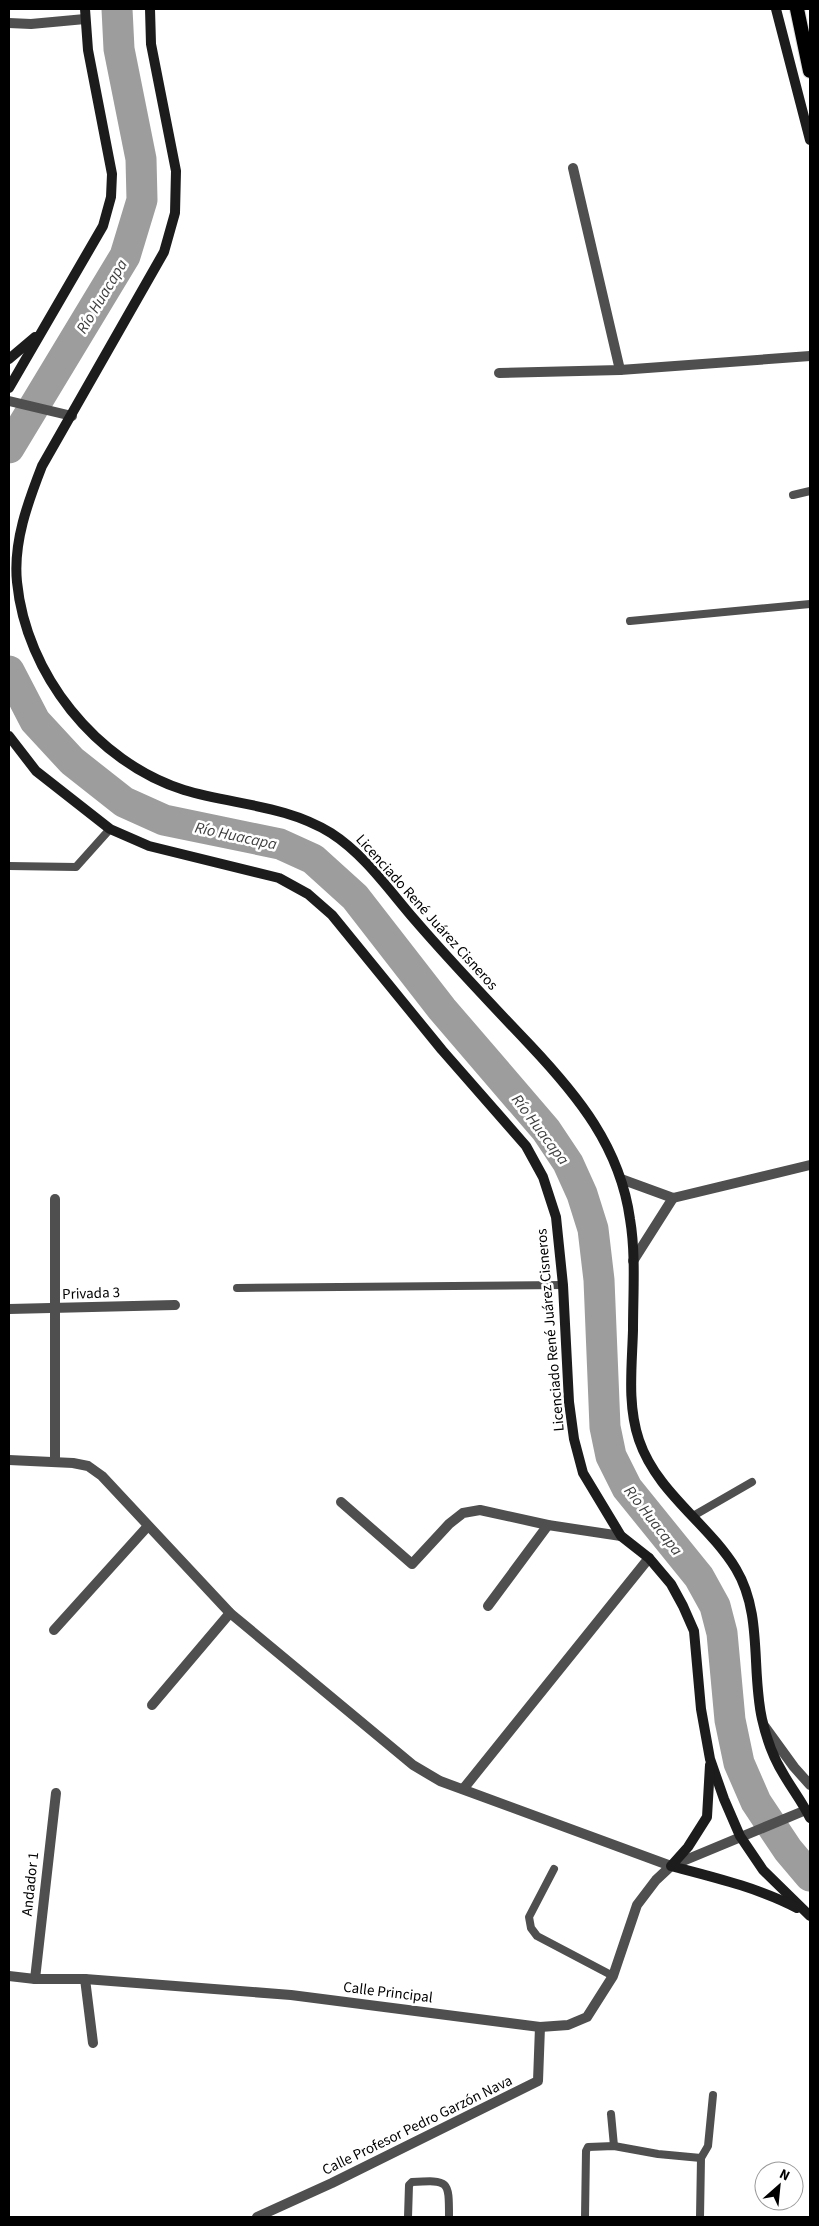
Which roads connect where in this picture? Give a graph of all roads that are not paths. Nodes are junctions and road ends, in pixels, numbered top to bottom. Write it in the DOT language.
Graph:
graph roads {
  1 [pos="150,9"];
  2 [pos="776,9"];
  3 [pos="797,9"];
  4 [pos="85,14"];
  5 [pos="9,23"];
  6 [pos="810,71"];
  7 [pos="810,140"];
  8 [pos="573,168"];
  9 [pos="41,331"];
  10 [pos="810,356"];
  11 [pos="9,359"];
  12 [pos="620,370"];
  13 [pos="500,373"];
  14 [pos="9,388"];
  15 [pos="12,402"];
  16 [pos="68,415"];
  17 [pos="810,491"];
  18 [pos="793,495"];
  19 [pos="810,604"];
  20 [pos="630,621"];
  21 [pos="9,737"];
  22 [pos="110,829"];
  23 [pos="9,866"];
  24 [pos="810,1165"];
  25 [pos="621,1178"];
  26 [pos="673,1198"];
  27 [pos="55,1200"];
  28 [pos="633,1260"];
  29 [pos="563,1285"];
  30 [pos="237,1288"];
  31 [pos="175,1305"];
  32 [pos="9,1309"];
  33 [pos="57,1309"];
  34 [pos="9,1460"];
  35 [pos="55,1462"];
  36 [pos="752,1482"];
  37 [pos="341,1502"];
  38 [pos="693,1516"];
  39 [pos="548,1525"];
  40 [pos="148,1526"];
  41 [pos="621,1536"];
  42 [pos="649,1558"];
  43 [pos="488,1606"];
  44 [pos="230,1613"];
  45 [pos="54,1630"];
  46 [pos="152,1705"];
  47 [pos="763,1725"];
  48 [pos="710,1759"];
  49 [pos="810,1785"];
  50 [pos="464,1788"];
  51 [pos="56,1793"];
  52 [pos="809,1813"];
  53 [pos="745,1835"];
  54 [pos="671,1866"];
  55 [pos="554,1869"];
  56 [pos="810,1916"];
  57 [pos="9,1976"];
  58 [pos="612,1976"];
  59 [pos="35,1979"];
  60 [pos="85,1979"];
  61 [pos="540,2026"];
  62 [pos="93,2043"];
  63 [pos="713,2095"];
  64 [pos="611,2114"];
  65 [pos="614,2146"];
  66 [pos="701,2158"];
  67 [pos="257,2217"];
  68 [pos="408,2217"];
  69 [pos="449,2217"];
  70 [pos="585,2217"];
  71 [pos="700,2217"];
  1 -- 16 [label="main road, Licenciado René Juárez Cisneros"];
  2 -- 7 [label="main road"];
  3 -- 6 [label="highway"];
  4 -- 5 [label="street"];
  4 -- 9 [label="main road"];
  8 -- 12 [label="street"];
  9 -- 11 [label="main road"];
  9 -- 14 [label="main road"];
  10 -- 12 [label="street"];
  12 -- 13 [label="street"];
  15 -- 16 [label="street"];
  16 -- 25 [label="main road, Licenciado René Juárez Cisneros"];
  17 -- 18 [label="lane"];
  19 -- 20 [label="lane"];
  21 -- 22 [label="main road, Licenciado René Juárez Cisneros"];
  22 -- 23 [label="lane"];
  22 -- 29 [label="main road, Licenciado René Juárez Cisneros"];
  24 -- 26 [label="street"];
  25 -- 26 [label="street"];
  25 -- 28 [label="main road, Licenciado René Juárez Cisneros"];
  26 -- 28 [label="street"];
  27 -- 33 [label="street"];
  28 -- 38 [label="main road, Licenciado René Juárez Cisneros"];
  29 -- 30 [label="lane"];
  29 -- 41 [label="main road, Licenciado René Juárez Cisneros"];
  31 -- 33 [label="street, Privada 3"];
  32 -- 33 [label="street, Privada 3"];
  33 -- 35 [label="street"];
  34 -- 35 [label="street"];
  35 -- 40 [label="street"];
  36 -- 38 [label="lane"];
  37 -- 39 [label="street"];
  38 -- 47 [label="main road, Licenciado René Juárez Cisneros"];
  39 -- 41 [label="street"];
  39 -- 43 [label="street"];
  40 -- 44 [label="street"];
  40 -- 45 [label="street"];
  41 -- 42 [label="main road, Licenciado René Juárez Cisneros"];
  42 -- 48 [label="main road, Licenciado René Juárez Cisneros"];
  42 -- 50 [label="street"];
  44 -- 46 [label="street"];
  44 -- 50 [label="street"];
  47 -- 49 [label="street"];
  47 -- 52 [label="main road, Licenciado René Juárez Cisneros"];
  48 -- 53 [label="main road, Licenciado René Juárez Cisneros"];
  48 -- 54 [label="main road"];
  50 -- 54 [label="street"];
  51 -- 59 [label="street, Andador 1"];
  52 -- 53 [label="street"];
  53 -- 54 [label="street"];
  53 -- 56 [label="main road, Licenciado René Juárez Cisneros"];
  54 -- 56 [label="main road"];
  54 -- 58 [label="street, Calle Principal"];
  55 -- 58 [label="lane"];
  57 -- 59 [label="street, Calle Principal"];
  58 -- 61 [label="street, Calle Principal"];
  59 -- 60 [label="street, Calle Principal"];
  60 -- 61 [label="street, Calle Principal"];
  60 -- 62 [label="street"];
  61 -- 67 [label="street, Calle Profesor Pedro Garzón Nava"];
  63 -- 66 [label="lane"];
  64 -- 65 [label="lane"];
  65 -- 66 [label="lane"];
  65 -- 70 [label="lane"];
  66 -- 71 [label="lane"];
  68 -- 69 [label="lane"];
}
